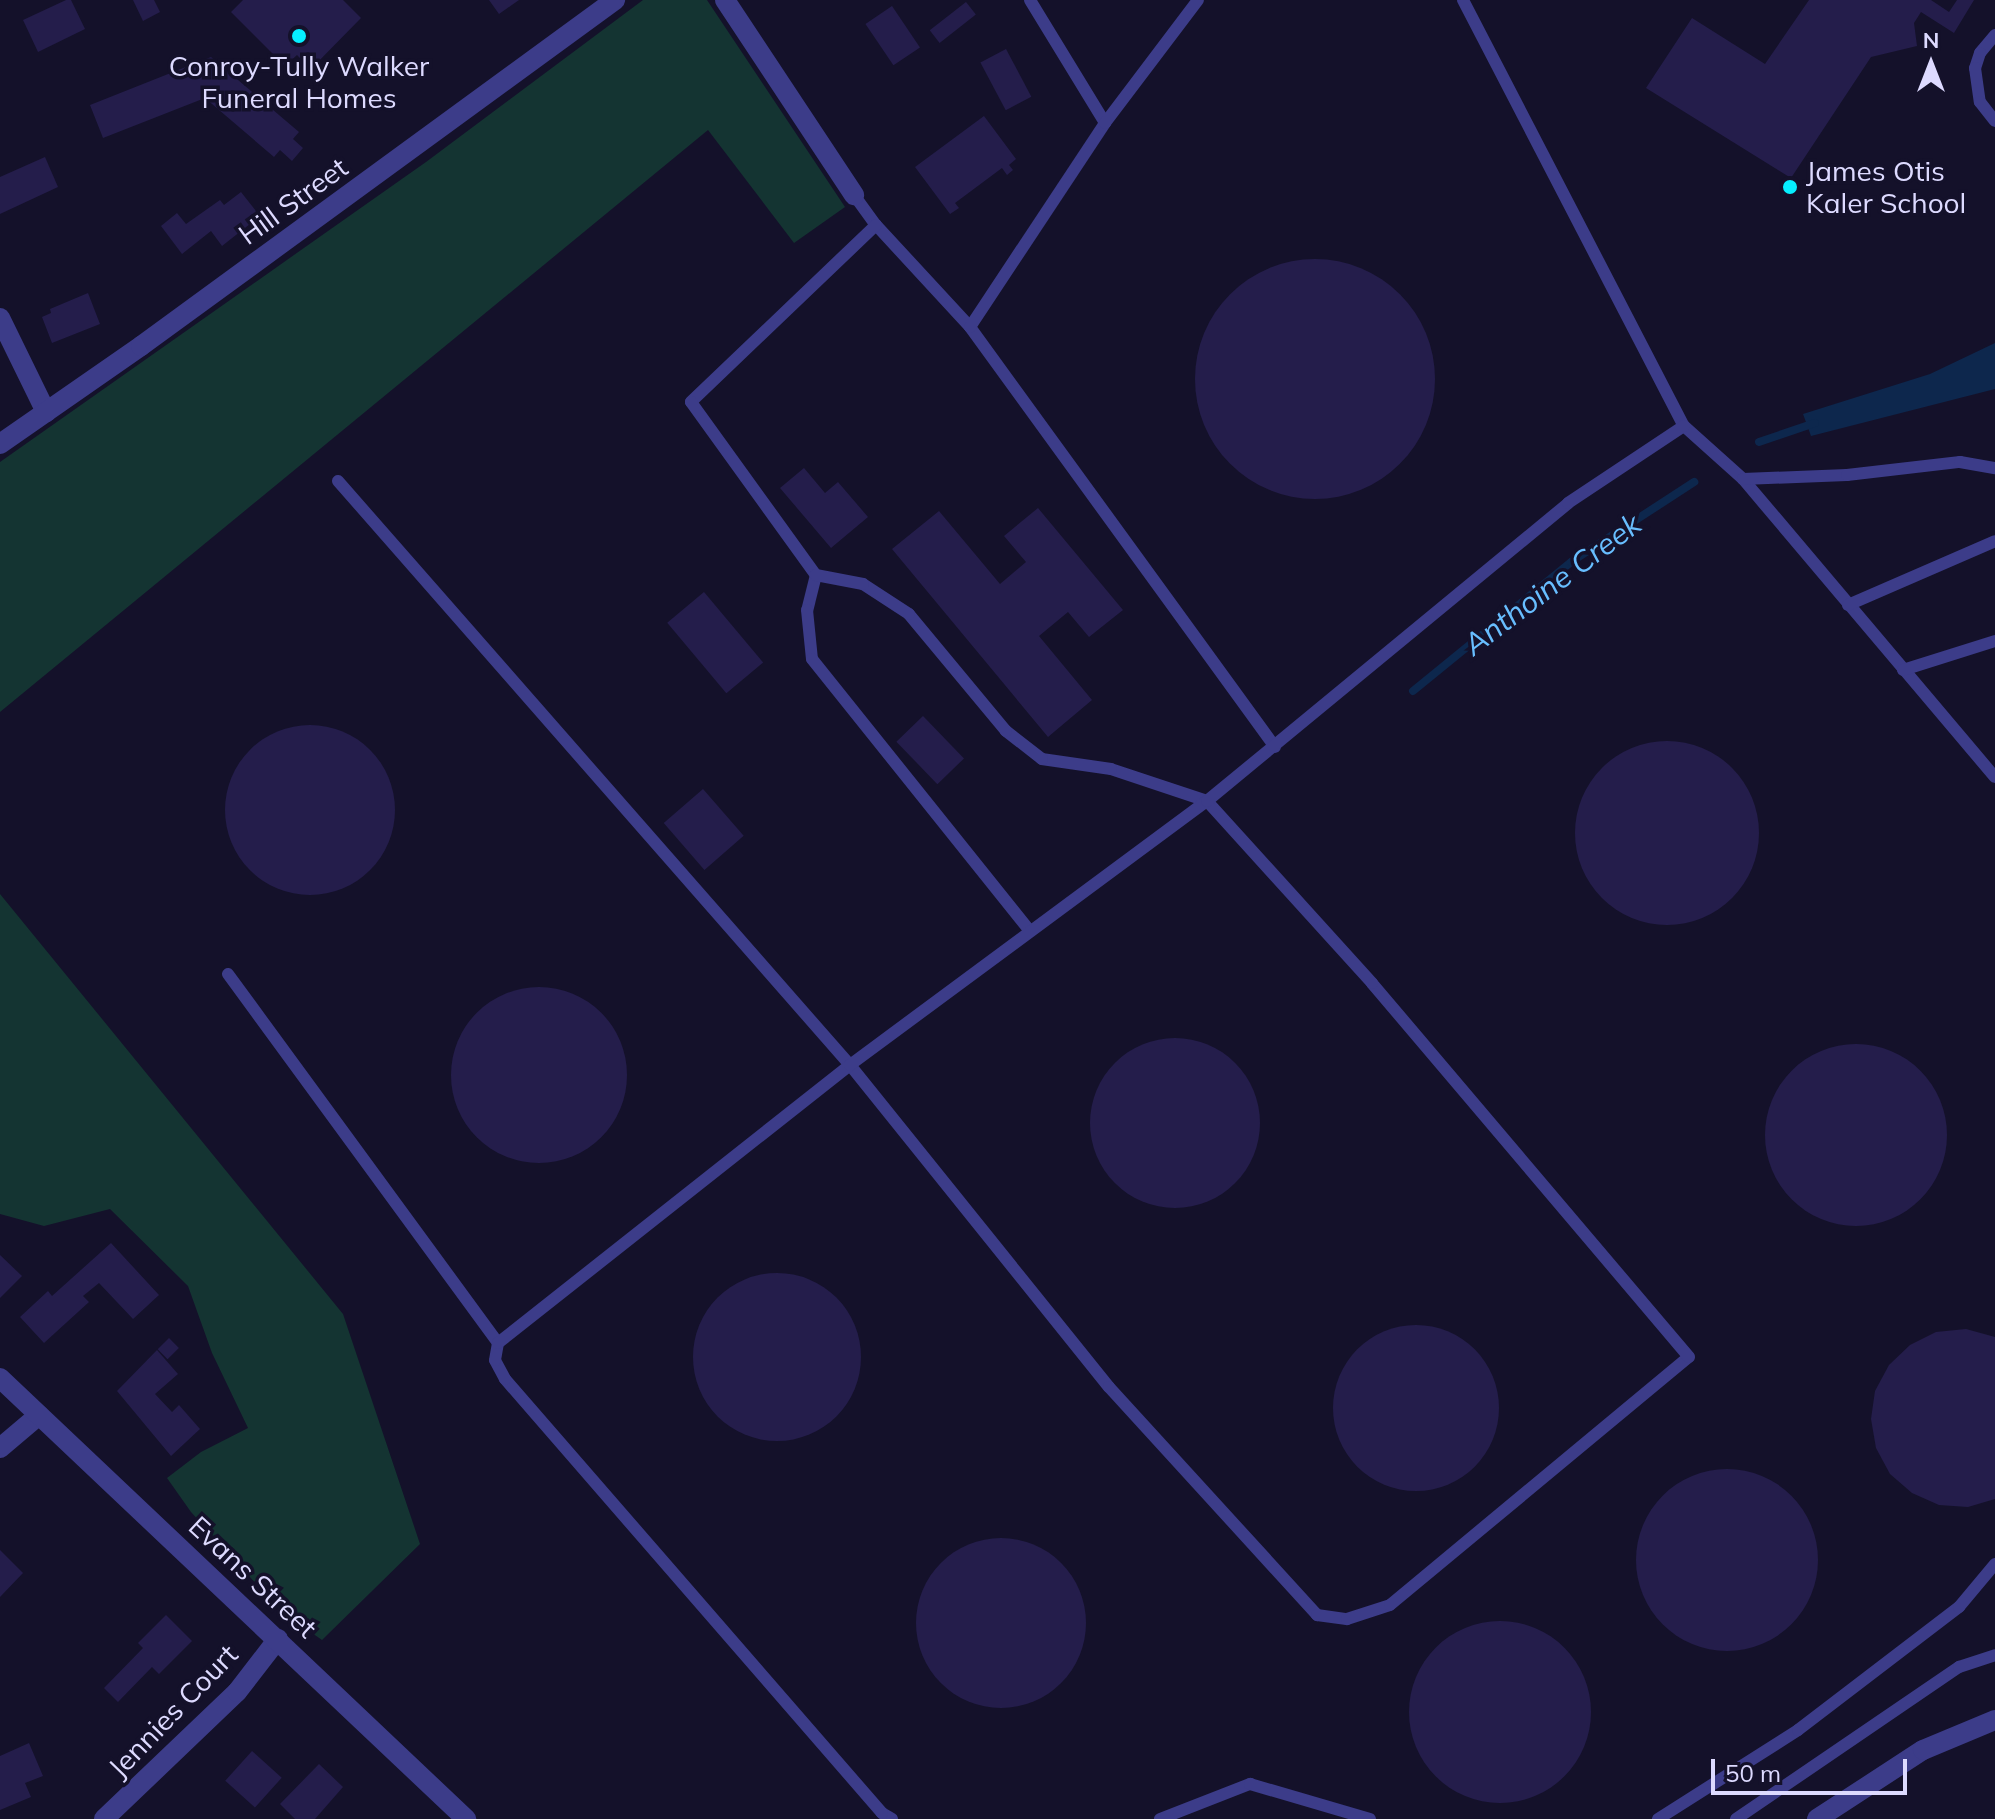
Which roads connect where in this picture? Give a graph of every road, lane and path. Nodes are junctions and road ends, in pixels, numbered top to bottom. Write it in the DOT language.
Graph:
graph roads {
  1 [pos="615,0"];
  2 [pos="725,0"];
  3 [pos="1030,0"];
  4 [pos="1198,0"];
  5 [pos="1463,0"];
  6 [pos="1995,35"];
  7 [pos="1995,121"];
  8 [pos="1105,123"];
  9 [pos="854,195"];
  10 [pos="876,225"];
  11 [pos="0,318"];
  12 [pos="970,327"];
  13 [pos="46,412"];
  14 [pos="1684,426"];
  15 [pos="0,444"];
  16 [pos="1995,468"];
  17 [pos="1743,479"];
  18 [pos="338,481"];
  19 [pos="1995,541"];
  20 [pos="816,575"];
  21 [pos="1848,605"];
  22 [pos="1995,641"];
  23 [pos="1903,670"];
  24 [pos="1275,747"];
  25 [pos="1995,777"];
  26 [pos="1207,801"];
  27 [pos="1029,930"];
  28 [pos="228,974"];
  29 [pos="850,1065"];
  30 [pos="498,1343"];
  31 [pos="0,1378"];
  32 [pos="39,1415"];
  33 [pos="0,1448"];
  34 [pos="1995,1564"];
  35 [pos="278,1639"];
  36 [pos="1995,1655"];
  37 [pos="1995,1720"];
  38 [pos="104,1819"];
  39 [pos="466,1819"];
  40 [pos="892,1819"];
  41 [pos="1160,1819"];
  42 [pos="1370,1819"];
  43 [pos="1658,1819"];
  44 [pos="1736,1819"];
  45 [pos="1817,1819"];
  1 -- 13 [label="street, Hill Street"];
  2 -- 9 [label="street"];
  3 -- 8 [label="lane"];
  4 -- 8 [label="lane"];
  5 -- 14 [label="lane"];
  6 -- 7 [label="lane"];
  8 -- 12 [label="lane"];
  9 -- 10 [label="lane"];
  10 -- 12 [label="lane"];
  10 -- 20 [label="lane"];
  11 -- 13 [label="street"];
  12 -- 24 [label="lane"];
  13 -- 15 [label="street, Hill Street"];
  14 -- 17 [label="lane"];
  14 -- 24 [label="lane"];
  16 -- 17 [label="lane"];
  17 -- 21 [label="lane"];
  18 -- 29 [label="lane"];
  19 -- 21 [label="lane"];
  20 -- 26 [label="lane"];
  20 -- 27 [label="lane"];
  21 -- 23 [label="lane"];
  22 -- 23 [label="lane"];
  23 -- 25 [label="lane"];
  24 -- 26 [label="lane"];
  26 -- 27 [label="lane"];
  26 -- 29 [label="lane"];
  27 -- 29 [label="lane"];
  28 -- 30 [label="lane"];
  29 -- 30 [label="lane"];
  30 -- 40 [label="lane"];
  31 -- 32 [label="street, Evans Street"];
  32 -- 33 [label="street"];
  32 -- 35 [label="street, Evans Street"];
  34 -- 43 [label="lane"];
  35 -- 38 [label="street, Jennies Court"];
  35 -- 39 [label="street, Evans Street"];
  36 -- 44 [label="lane"];
  37 -- 45 [label="street"];
  41 -- 42 [label="lane"];
}
